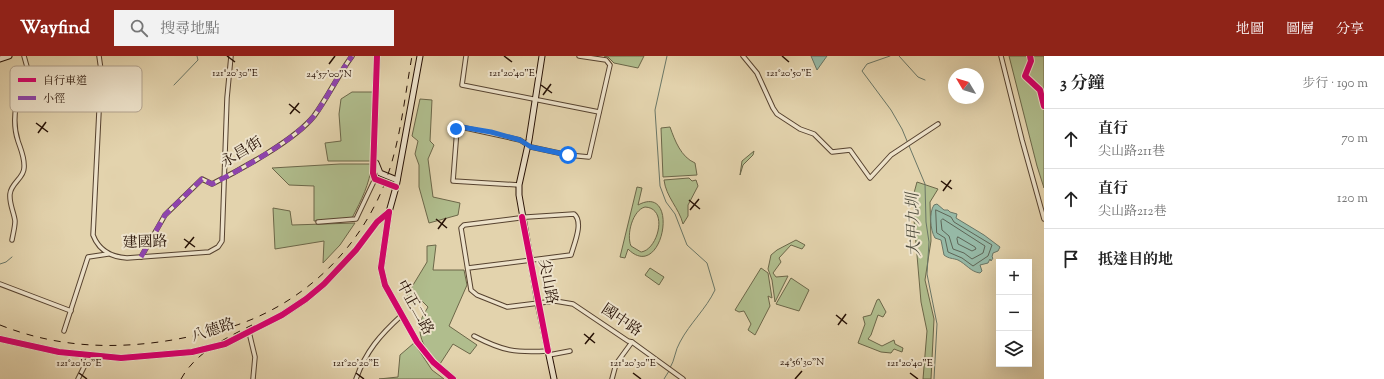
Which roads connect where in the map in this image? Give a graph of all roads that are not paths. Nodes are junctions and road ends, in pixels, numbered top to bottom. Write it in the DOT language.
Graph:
graph roads {
  1 [pos="9,56"];
  2 [pos="24,56"];
  3 [pos="100,56"];
  4 [pos="232,56"];
  5 [pos="352,56"];
  6 [pos="377,56"];
  7 [pos="420,56"];
  8 [pos="466,56"];
  9 [pos="542,56"];
  10 [pos="579,56"];
  11 [pos="743,56"];
  12 [pos="1001,56"];
  13 [pos="0,59"];
  14 [pos="27,66"];
  15 [pos="101,66"];
  16 [pos="536,101"];
  17 [pos="16,112"];
  18 [pos="99,112"];
  19 [pos="599,112"];
  20 [pos="938,124"];
  21 [pos="528,145"];
  22 [pos="375,156"];
  23 [pos="223,178"];
  24 [pos="375,179"];
  25 [pos="397,180"];
  26 [pos="520,185"];
  27 [pos="396,187"];
  28 [pos="389,212"];
  29 [pos="522,217"];
  30 [pos="1044,219"];
  31 [pos="318,222"];
  32 [pos="12,240"];
  33 [pos="109,254"];
  34 [pos="141,257"];
  35 [pos="530,261"];
  36 [pos="468,268"];
  37 [pos="0,284"];
  38 [pos="538,303"];
  39 [pos="71,311"];
  40 [pos="402,315"];
  41 [pos="64,331"];
  42 [pos="249,332"];
  43 [pos="474,336"];
  44 [pos="0,339"];
  45 [pos="632,342"];
  46 [pos="570,351"];
  47 [pos="548,353"];
  48 [pos="90,355"];
  49 [pos="78,379"];
  50 [pos="253,379"];
  51 [pos="356,379"];
  52 [pos="453,379"];
  53 [pos="554,379"];
  54 [pos="612,379"];
  55 [pos="683,379"];
  1 -- 13 [label="street"];
  2 -- 14 [label="street"];
  3 -- 15 [label="street, 建國路"];
  4 -- 23 [label="street, 建國路"];
  5 -- 23 [label="street, 永昌街"];
  6 -- 22 [label="street"];
  7 -- 25 [label="street, 中正二路"];
  8 -- 16 [label="street"];
  9 -- 16 [label="street, 尖山路"];
  10 -- 19 [label="street"];
  11 -- 20 [label="street"];
  12 -- 30 [label="street"];
  16 -- 19 [label="street"];
  16 -- 21 [label="street, 尖山路"];
  17 -- 32 [label="street"];
  18 -- 33 [label="street, 建國路"];
  19 -- 21 [label="street"];
  21 -- 26 [label="street, 尖山路"];
  21 -- 26 [label="street"];
  22 -- 24 [label="street"];
  22 -- 25 [label="street"];
  23 -- 34 [label="street, 永昌街"];
  23 -- 34 [label="street, 建國路"];
  24 -- 27 [label="street"];
  24 -- 31 [label="street"];
  25 -- 27 [label="street, 中正二路"];
  26 -- 29 [label="street, 尖山路"];
  27 -- 28 [label="street, 中正二路"];
  28 -- 40 [label="street, 中正二路"];
  28 -- 42 [label="street, 八德路"];
  29 -- 35 [label="street, 尖山路"];
  29 -- 35 [label="street"];
  29 -- 36 [label="street, 國中路"];
  33 -- 34 [label="street, 建國路"];
  33 -- 39 [label="street"];
  35 -- 36 [label="street"];
  35 -- 38 [label="street, 尖山路"];
  36 -- 38 [label="street, 國中路"];
  37 -- 39 [label="street"];
  38 -- 45 [label="street, 國中路"];
  38 -- 47 [label="street, 尖山路"];
  39 -- 41 [label="street"];
  40 -- 51 [label="street"];
  40 -- 52 [label="street, 中正二路"];
  42 -- 48 [label="street, 八德路"];
  42 -- 50 [label="street"];
  43 -- 47 [label="street"];
  44 -- 48 [label="street, 八德路"];
  45 -- 54 [label="street"];
  45 -- 55 [label="street, 國中路"];
  46 -- 47 [label="street"];
  47 -- 53 [label="street, 尖山路"];
  48 -- 49 [label="street"];
}
